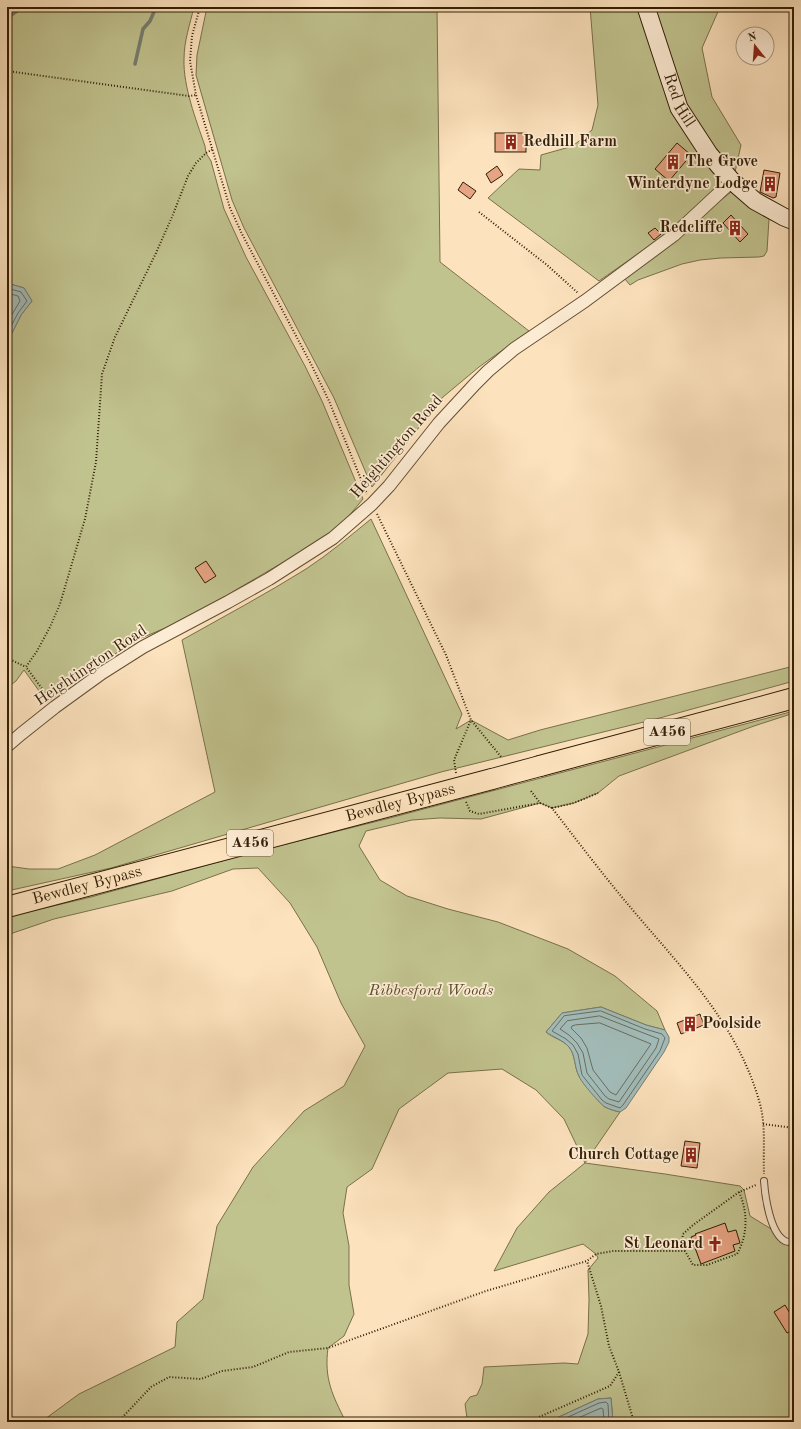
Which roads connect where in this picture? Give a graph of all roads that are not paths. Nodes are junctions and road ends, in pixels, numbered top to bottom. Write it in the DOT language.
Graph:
graph roads {
  1 [pos="646,7"];
  2 [pos="732,181"];
  3 [pos="794,221"];
  4 [pos="794,698"];
  5 [pos="7,746"];
  6 [pos="7,907"];
  7 [pos="764,1181"];
  8 [pos="793,1245"];
  1 -- 2 [label="main road, Red Hill"];
  2 -- 3 [label="main road, Red Hill"];
  2 -- 5 [label="street, Heightington Road"];
  4 -- 6 [label="highway, Bewdley Bypass / A456, bridge"];
  7 -- 8 [label="lane"];
}
